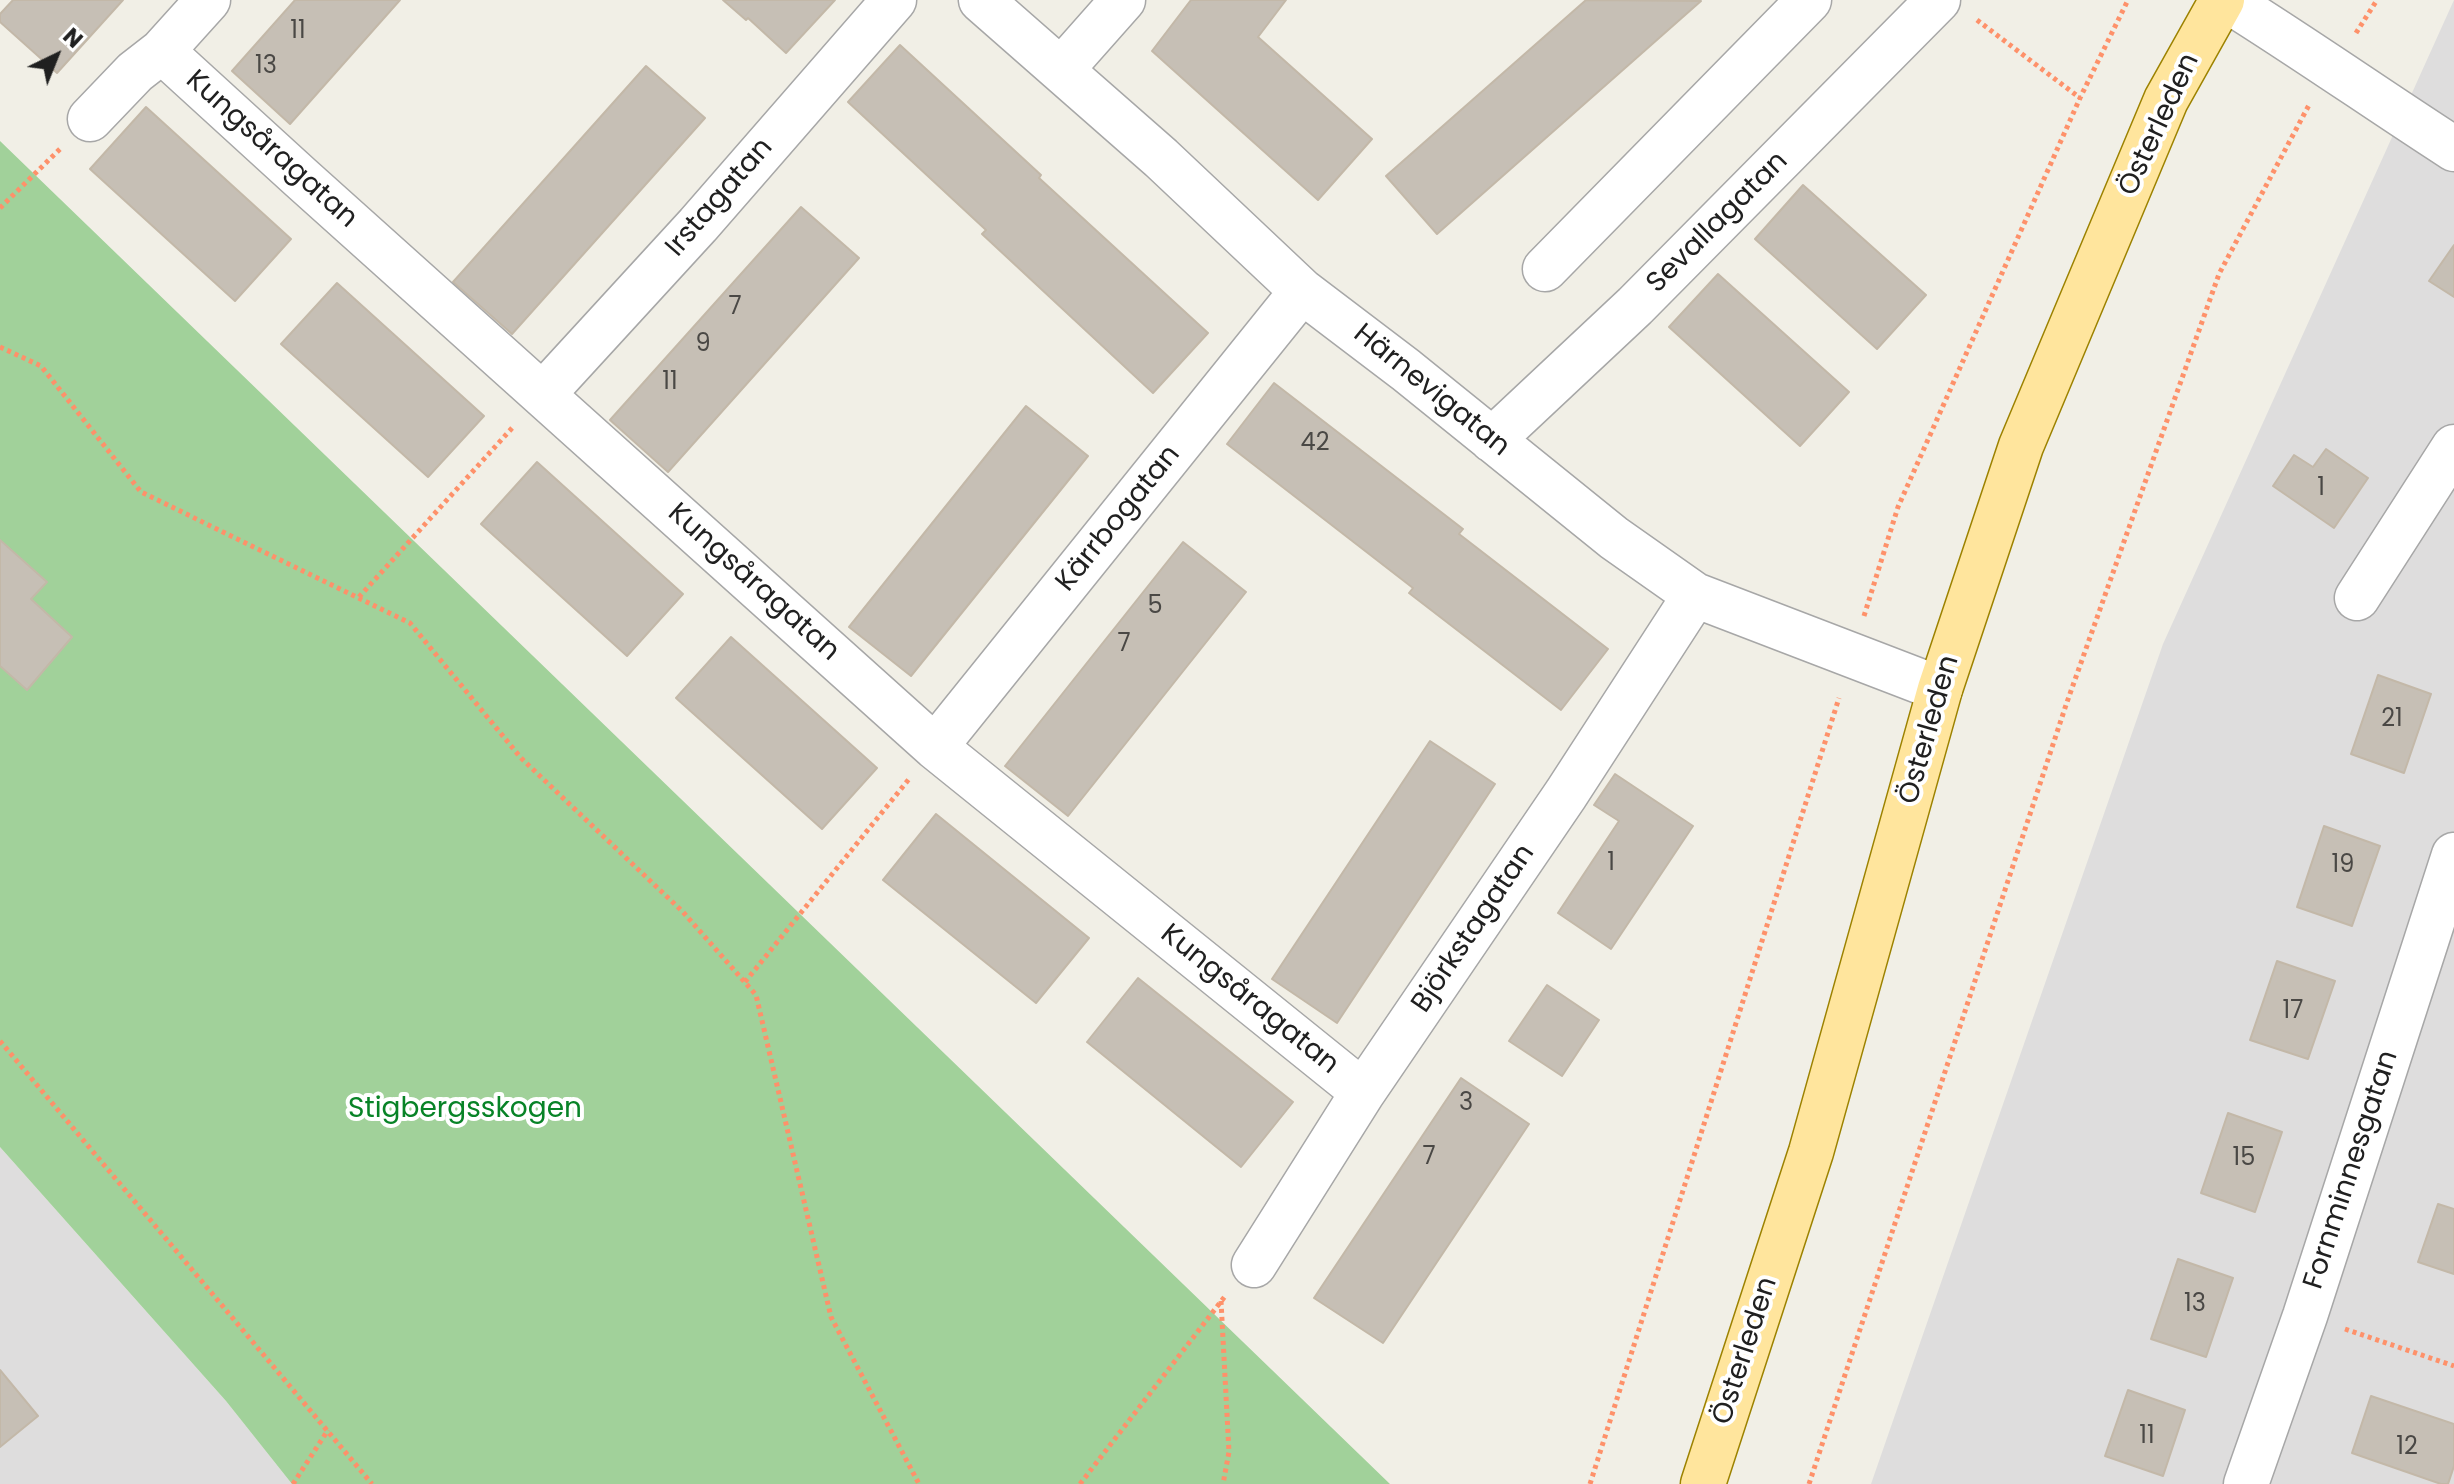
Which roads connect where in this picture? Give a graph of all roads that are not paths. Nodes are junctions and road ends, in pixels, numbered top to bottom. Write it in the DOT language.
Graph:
graph roads {
  1 [pos="208,0"];
  2 [pos="894,0"];
  3 [pos="981,0"];
  4 [pos="1123,0"];
  5 [pos="1809,0"];
  6 [pos="2224,0"];
  7 [pos="1932,7"];
  8 [pos="162,51"];
  9 [pos="1061,70"];
  10 [pos="90,119"];
  11 [pos="2454,149"];
  12 [pos="1545,269"];
  13 [pos="1302,291"];
  14 [pos="543,394"];
  15 [pos="1492,440"];
  16 [pos="2454,447"];
  17 [pos="1695,595"];
  18 [pos="2357,598"];
  19 [pos="1940,689"];
  20 [pos="935,747"];
  21 [pos="2454,855"];
  22 [pos="1363,1092"];
  23 [pos="1254,1265"];
  24 [pos="1703,1484"];
  25 [pos="2246,1484"];
  1 -- 8 [label="street"];
  2 -- 14 [label="street, Irstagatan"];
  3 -- 9 [label="street, Härnevigatan"];
  4 -- 9 [label="street"];
  5 -- 12 [label="street"];
  6 -- 11 [label="street"];
  6 -- 19 [label="main road, Österleden"];
  7 -- 15 [label="street, Sevallagatan"];
  8 -- 10 [label="street"];
  8 -- 14 [label="street, Kungsåragatan"];
  9 -- 13 [label="street, Härnevigatan"];
  13 -- 15 [label="street, Härnevigatan"];
  13 -- 20 [label="street, Kärrbogatan"];
  14 -- 20 [label="street, Kungsåragatan"];
  15 -- 17 [label="street, Härnevigatan"];
  16 -- 18 [label="street"];
  17 -- 19 [label="street, Härnevigatan"];
  17 -- 22 [label="street, Björkstagatan"];
  19 -- 24 [label="main road, Österleden"];
  20 -- 22 [label="street, Kungsåragatan"];
  21 -- 25 [label="street, Fornminnesgatan"];
  22 -- 23 [label="street, Björkstagatan"];
}
